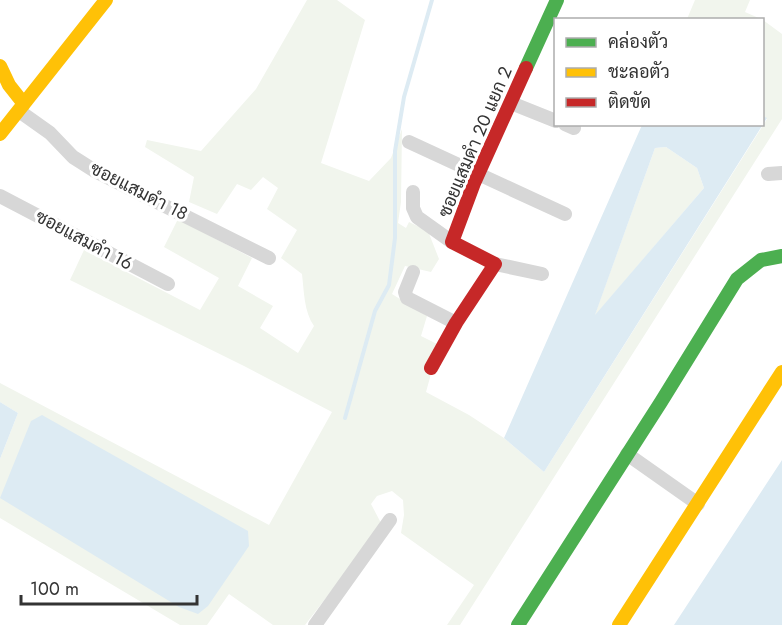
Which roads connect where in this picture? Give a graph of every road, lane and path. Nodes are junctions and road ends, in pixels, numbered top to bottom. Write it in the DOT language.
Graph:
graph roads {
  1 [pos="106,0"];
  2 [pos="556,0"];
  3 [pos="542,32"];
  4 [pos="554,38"];
  5 [pos="0,66"];
  6 [pos="511,103"];
  7 [pos="21,107"];
  8 [pos="554,121"];
  9 [pos="0,134"];
  10 [pos="408,142"];
  11 [pos="479,174"];
  12 [pos="413,192"];
  13 [pos="0,196"];
  14 [pos="565,214"];
  15 [pos="452,242"];
  16 [pos="782,256"];
  17 [pos="269,258"];
  18 [pos="495,264"];
  19 [pos="412,272"];
  20 [pos="542,274"];
  21 [pos="168,284"];
  22 [pos="456,323"];
  23 [pos="432,368"];
  24 [pos="782,372"];
  25 [pos="627,454"];
  26 [pos="698,504"];
  27 [pos="390,520"];
  28 [pos="315,625"];
  29 [pos="518,625"];
  30 [pos="620,625"];
  1 -- 7 [label="street"];
  2 -- 3 [label="street, ซอยแสมดำ 20 แยก 2"];
  3 -- 4 [label="street"];
  3 -- 6 [label="street, ซอยแสมดำ 20 แยก 2"];
  5 -- 7 [label="street"];
  6 -- 8 [label="street"];
  6 -- 11 [label="street, ซอยแสมดำ 20 แยก 2"];
  7 -- 9 [label="street"];
  7 -- 17 [label="street, ซอยแสมดำ 18"];
  10 -- 11 [label="street"];
  11 -- 14 [label="street"];
  11 -- 15 [label="street, ซอยแสมดำ 20 แยก 2"];
  12 -- 15 [label="street"];
  13 -- 21 [label="street, ซอยแสมดำ 16"];
  15 -- 18 [label="street, ซอยแสมดำ 20 แยก 2"];
  16 -- 25 [label="street"];
  18 -- 20 [label="street"];
  18 -- 22 [label="street"];
  19 -- 22 [label="street"];
  22 -- 23 [label="street"];
  24 -- 26 [label="street"];
  25 -- 26 [label="street"];
  25 -- 29 [label="street"];
  26 -- 30 [label="street"];
  27 -- 28 [label="street"];
}
